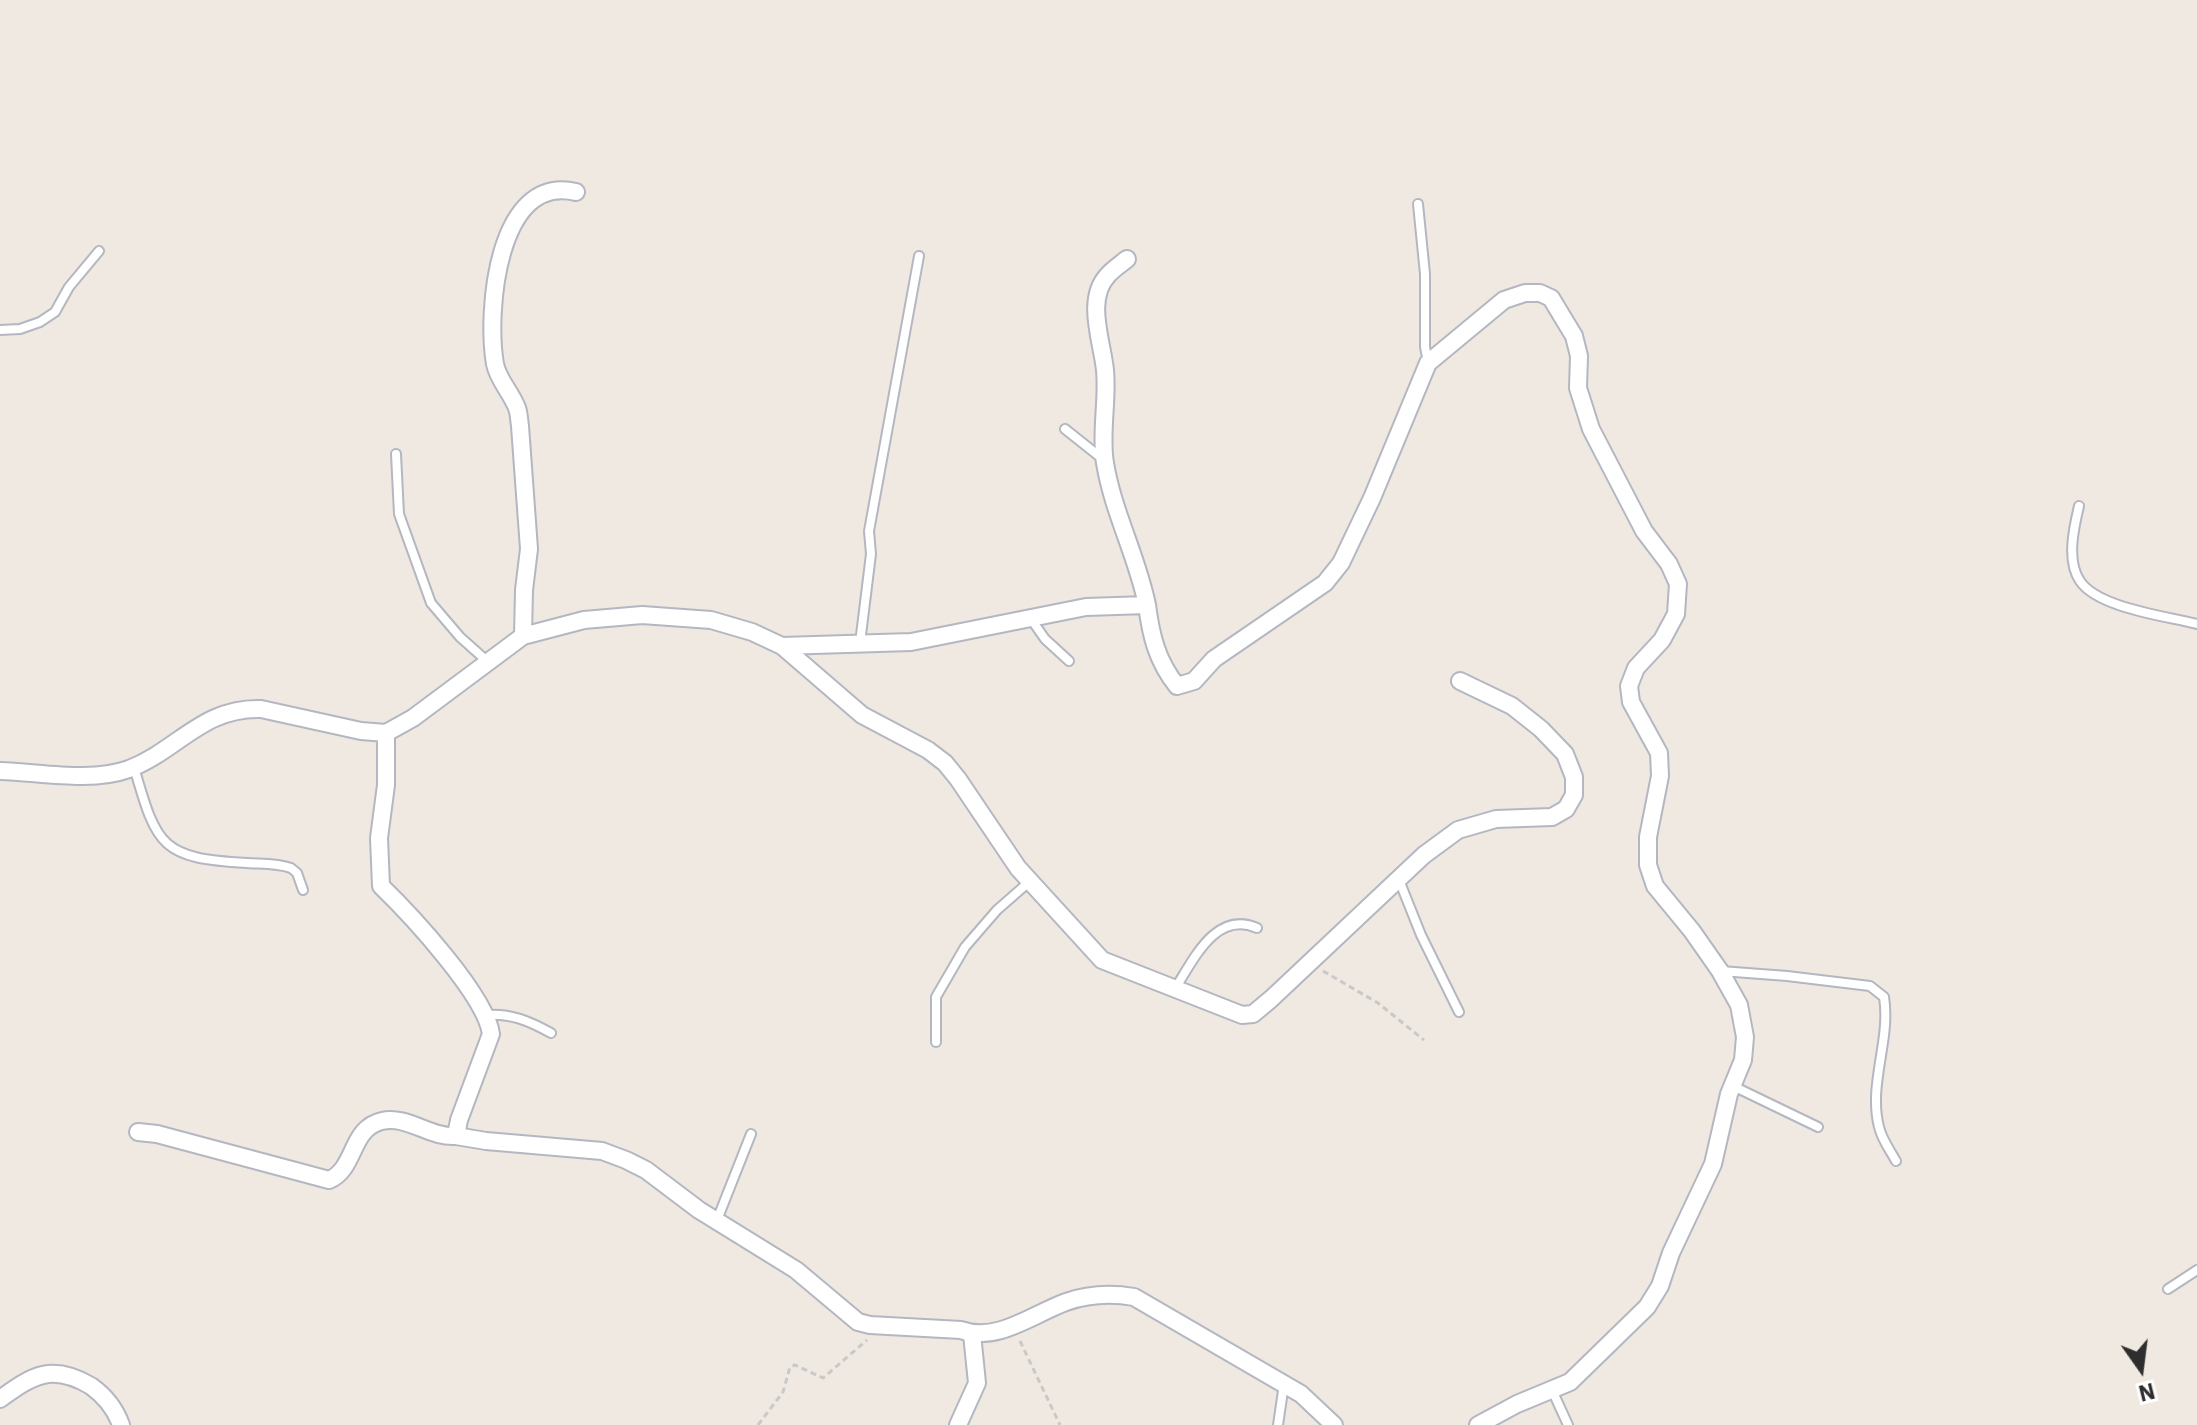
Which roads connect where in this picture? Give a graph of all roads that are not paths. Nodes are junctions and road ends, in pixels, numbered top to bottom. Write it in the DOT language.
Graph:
graph roads {
  1 [pos="576,192"];
  2 [pos="1418,204"];
  3 [pos="99,251"];
  4 [pos="919,256"];
  5 [pos="1127,259"];
  6 [pos="0,330"];
  7 [pos="1428,363"];
  8 [pos="1065,429"];
  9 [pos="396,454"];
  10 [pos="1104,460"];
  11 [pos="2079,506"];
  12 [pos="1147,605"];
  13 [pos="1031,619"];
  14 [pos="2197,624"];
  15 [pos="523,636"];
  16 [pos="860,643"];
  17 [pos="782,646"];
  18 [pos="1069,661"];
  19 [pos="488,662"];
  20 [pos="1460,681"];
  21 [pos="386,733"];
  22 [pos="133,767"];
  23 [pos="0,771"];
  24 [pos="1399,879"];
  25 [pos="1029,882"];
  26 [pos="303,890"];
  27 [pos="1257,928"];
  28 [pos="1720,971"];
  29 [pos="1176,987"];
  30 [pos="1459,1012"];
  31 [pos="486,1015"];
  32 [pos="551,1033"];
  33 [pos="936,1042"];
  34 [pos="1733,1086"];
  35 [pos="1818,1127"];
  36 [pos="138,1132"];
  37 [pos="751,1134"];
  38 [pos="456,1136"];
  39 [pos="1896,1161"];
  40 [pos="717,1220"];
  41 [pos="2197,1270"];
  42 [pos="2168,1289"];
  43 [pos="972,1334"];
  44 [pos="1284,1384"];
  45 [pos="1552,1389"];
  46 [pos="0,1399"];
  47 [pos="121,1425"];
  48 [pos="958,1425"];
  49 [pos="1278,1425"];
  50 [pos="1334,1425"];
  51 [pos="1478,1425"];
  52 [pos="1568,1425"];
  1 -- 15 [label="street"];
  2 -- 7 [label="lane"];
  3 -- 6 [label="lane"];
  4 -- 16 [label="lane"];
  5 -- 10 [label="street"];
  7 -- 12 [label="street"];
  7 -- 28 [label="street"];
  8 -- 10 [label="lane"];
  9 -- 19 [label="lane"];
  10 -- 12 [label="street"];
  11 -- 14 [label="lane"];
  12 -- 13 [label="street"];
  13 -- 16 [label="street"];
  13 -- 18 [label="lane"];
  15 -- 17 [label="street"];
  15 -- 19 [label="street"];
  16 -- 17 [label="street"];
  17 -- 25 [label="street"];
  19 -- 21 [label="street"];
  20 -- 24 [label="street"];
  21 -- 22 [label="street"];
  21 -- 31 [label="street"];
  22 -- 23 [label="street"];
  22 -- 26 [label="lane"];
  24 -- 29 [label="street"];
  24 -- 30 [label="lane"];
  25 -- 29 [label="street"];
  25 -- 33 [label="lane"];
  27 -- 29 [label="lane"];
  28 -- 34 [label="street"];
  28 -- 39 [label="lane"];
  31 -- 32 [label="lane"];
  31 -- 38 [label="street"];
  34 -- 35 [label="lane"];
  34 -- 45 [label="street"];
  36 -- 38 [label="street"];
  37 -- 40 [label="lane"];
  38 -- 40 [label="street"];
  40 -- 43 [label="street"];
  41 -- 42 [label="lane"];
  43 -- 44 [label="street"];
  43 -- 48 [label="street"];
  44 -- 49 [label="lane"];
  44 -- 50 [label="street"];
  45 -- 51 [label="street"];
  45 -- 52 [label="lane"];
  46 -- 47 [label="street"];
}
